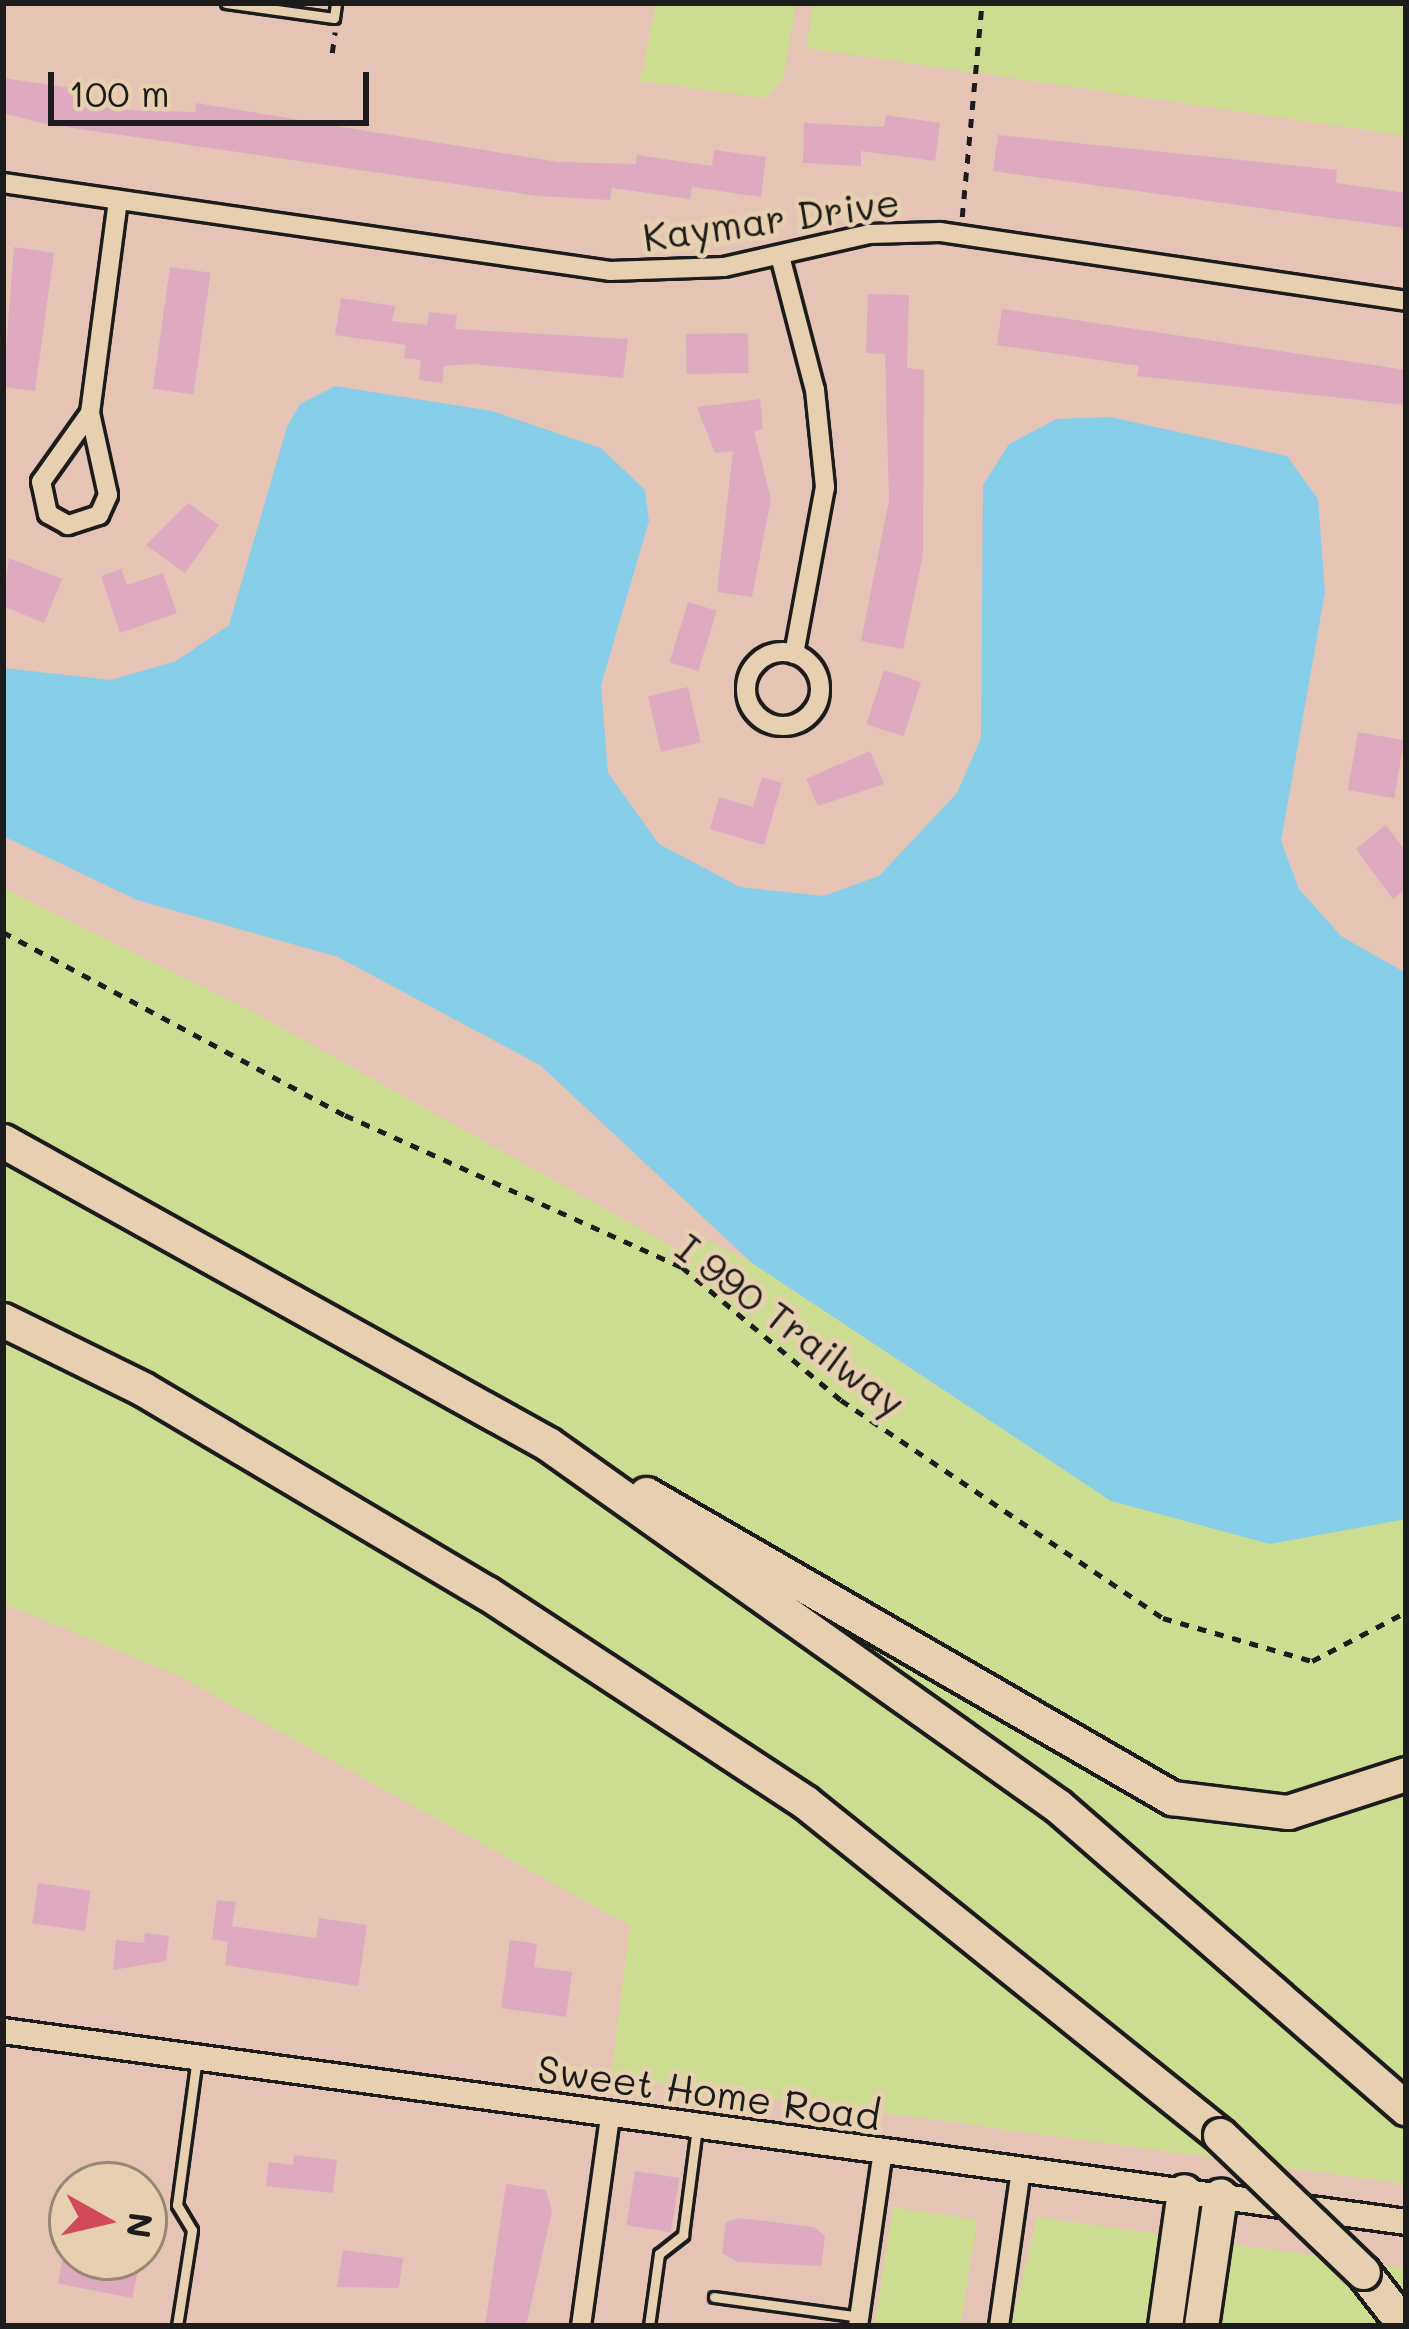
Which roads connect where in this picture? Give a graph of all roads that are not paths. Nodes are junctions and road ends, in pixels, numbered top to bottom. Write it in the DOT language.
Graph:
graph roads {
  1 [pos="226,3"];
  2 [pos="336,3"];
  3 [pos="3,183"];
  4 [pos="118,200"];
  5 [pos="780,256"];
  6 [pos="1406,301"];
  7 [pos="90,413"];
  8 [pos="794,654"];
  9 [pos="3,1141"];
  10 [pos="3,1320"];
  11 [pos="548,1444"];
  12 [pos="1406,1774"];
  13 [pos="3,2031"];
  14 [pos="197,2058"];
  15 [pos="1406,2108"];
  16 [pos="610,2116"];
  17 [pos="698,2127"];
  18 [pos="883,2151"];
  19 [pos="1021,2169"];
  20 [pos="1184,2191"];
  21 [pos="1220,2195"];
  22 [pos="1406,2222"];
  23 [pos="1364,2272"];
  24 [pos="714,2297"];
  25 [pos="1406,2312"];
  26 [pos="859,2322"];
  27 [pos="177,2326"];
  28 [pos="580,2326"];
  29 [pos="649,2326"];
  30 [pos="1000,2326"];
  31 [pos="1165,2326"];
  32 [pos="1201,2326"];
  33 [pos="1405,2326"];
  1 -- 2 [label="lane"];
  3 -- 4 [label="street, Kaymar Drive"];
  4 -- 5 [label="street, Kaymar Drive"];
  4 -- 7 [label="street"];
  5 -- 6 [label="street, Kaymar Drive"];
  5 -- 8 [label="street"];
  7 -- 7 [label="street"];
  8 -- 8 [label="street"];
  9 -- 11 [label="highway"];
  10 -- 23 [label="highway, bridge"];
  11 -- 12 [label="highway"];
  11 -- 15 [label="highway"];
  13 -- 14 [label="main road, Sweet Home Road"];
  14 -- 16 [label="main road, Sweet Home Road"];
  14 -- 27 [label="lane"];
  16 -- 17 [label="main road, Sweet Home Road"];
  16 -- 28 [label="street"];
  17 -- 18 [label="main road, Sweet Home Road"];
  17 -- 29 [label="lane"];
  18 -- 19 [label="main road, Sweet Home Road"];
  18 -- 26 [label="street"];
  19 -- 20 [label="main road, Sweet Home Road"];
  19 -- 30 [label="street"];
  20 -- 21 [label="main road, Sweet Home Road"];
  20 -- 31 [label="highway"];
  21 -- 22 [label="main road, Sweet Home Road"];
  21 -- 32 [label="highway"];
  23 -- 25 [label="highway"];
  23 -- 33 [label="highway"];
  24 -- 26 [label="lane"];
}
